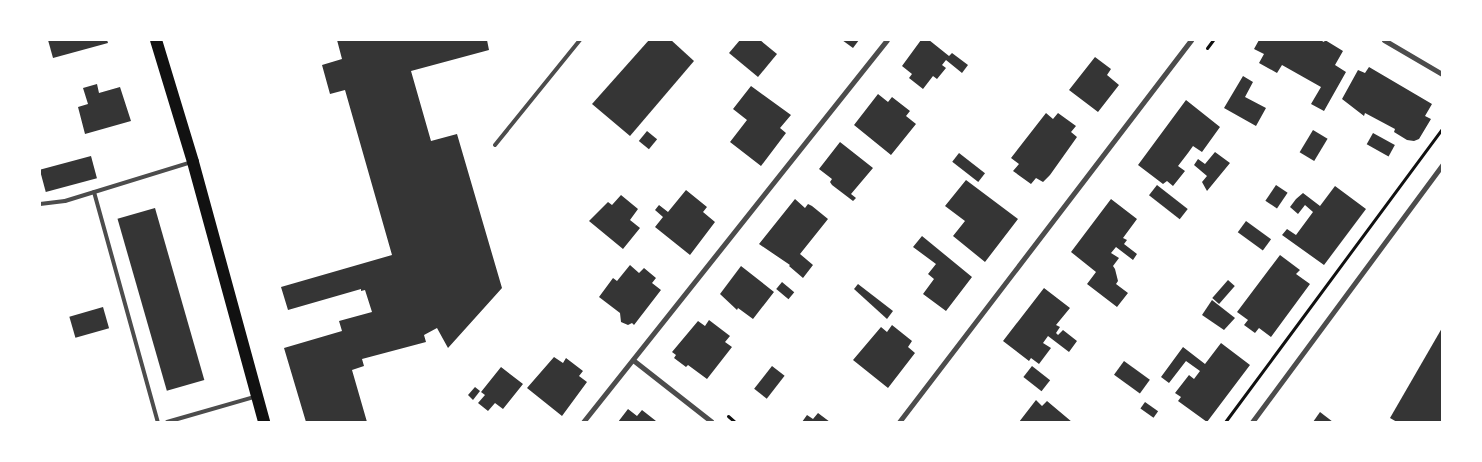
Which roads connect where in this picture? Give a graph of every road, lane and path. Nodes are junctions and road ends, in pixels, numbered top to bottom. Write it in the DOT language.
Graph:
graph roads {
  1 [pos="156,40"];
  2 [pos="580,40"];
  3 [pos="887,40"];
  4 [pos="1191,40"];
  5 [pos="1384,40"];
  6 [pos="1442,74"];
  7 [pos="1442,129"];
  8 [pos="495,145"];
  9 [pos="193,162"];
  10 [pos="1442,165"];
  11 [pos="94,192"];
  12 [pos="40,204"];
  13 [pos="633,360"];
  14 [pos="256,396"];
  15 [pos="720,410"];
  16 [pos="158,422"];
  17 [pos="167,422"];
  18 [pos="264,422"];
  19 [pos="583,422"];
  20 [pos="712,422"];
  21 [pos="735,422"];
  22 [pos="899,422"];
  23 [pos="1225,422"];
  24 [pos="1252,422"];
  1 -- 9 [label="main road"];
  2 -- 8 [label="lane"];
  3 -- 13 [label="street"];
  4 -- 22 [label="street"];
  5 -- 6 [label="street"];
  7 -- 23 [label="path"];
  9 -- 11 [label="lane"];
  9 -- 14 [label="main road"];
  10 -- 24 [label="street"];
  11 -- 12 [label="lane"];
  11 -- 16 [label="lane"];
  13 -- 19 [label="street"];
  13 -- 20 [label="street"];
  14 -- 17 [label="lane"];
  14 -- 18 [label="main road"];
  15 -- 21 [label="path"];
}
